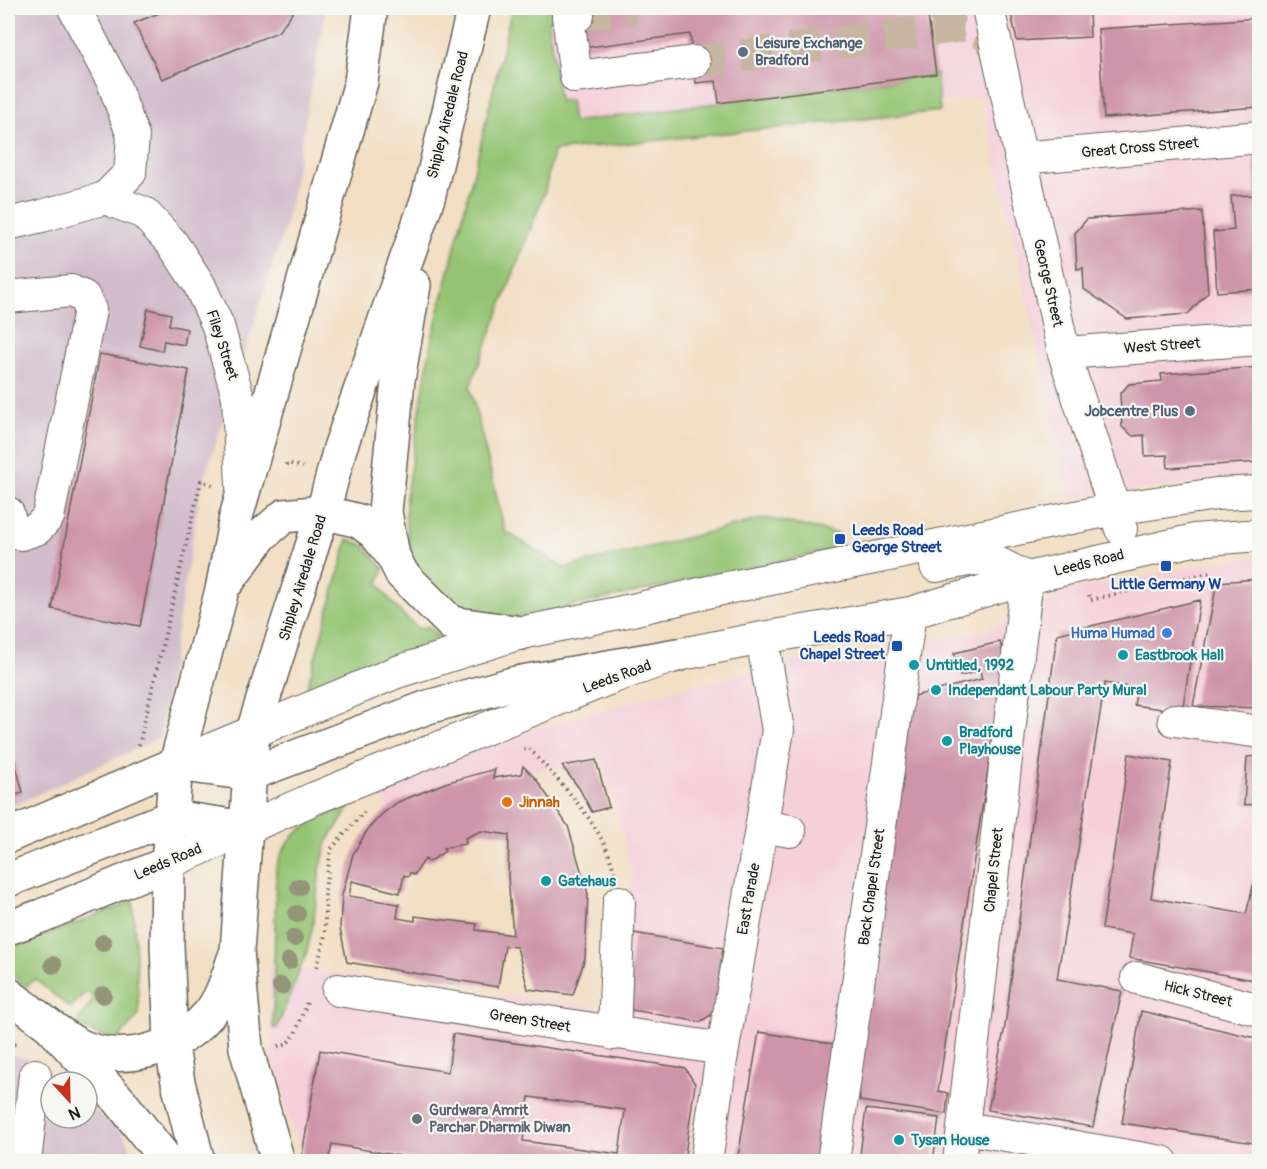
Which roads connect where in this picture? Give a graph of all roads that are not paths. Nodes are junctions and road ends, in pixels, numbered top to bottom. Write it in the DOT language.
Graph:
graph roads {
  1 [pos="371,8"];
  2 [pos="390,8"];
  3 [pos="474,8"];
  4 [pos="988,8"];
  5 [pos="82,10"];
  6 [pos="578,15"];
  7 [pos="694,62"];
  8 [pos="361,82"];
  9 [pos="1260,137"];
  10 [pos="1019,151"];
  11 [pos="105,198"];
  12 [pos="428,198"];
  13 [pos="8,224"];
  14 [pos="8,297"];
  15 [pos="1260,339"];
  16 [pos="1064,353"];
  17 [pos="1260,492"];
  18 [pos="242,496"];
  19 [pos="1115,509"];
  20 [pos="323,512"];
  21 [pos="8,513"];
  22 [pos="1260,535"];
  23 [pos="1128,554"];
  24 [pos="393,556"];
  25 [pos="1027,578"];
  26 [pos="222,590"];
  27 [pos="712,591"];
  28 [pos="910,613"];
  29 [pos="521,633"];
  30 [pos="762,638"];
  31 [pos="677,655"];
  32 [pos="1174,720"];
  33 [pos="253,731"];
  34 [pos="1260,732"];
  35 [pos="176,764"];
  36 [pos="250,774"];
  37 [pos="172,817"];
  38 [pos="246,828"];
  39 [pos="8,836"];
  40 [pos="168,863"];
  41 [pos="8,880"];
  42 [pos="619,902"];
  43 [pos="8,928"];
  44 [pos="237,951"];
  45 [pos="1137,978"];
  46 [pos="321,988"];
  47 [pos="8,994"];
  48 [pos="1260,1010"];
  49 [pos="50,1026"];
  50 [pos="614,1034"];
  51 [pos="171,1042"];
  52 [pos="723,1049"];
  53 [pos="35,1075"];
  54 [pos="966,1119"];
  55 [pos="25,1161"];
  56 [pos="168,1161"];
  57 [pos="198,1161"];
  58 [pos="278,1161"];
  59 [pos="706,1161"];
  60 [pos="833,1161"];
  61 [pos="960,1161"];
  62 [pos="1162,1161"];
  1 -- 8 [label="main road"];
  2 -- 8 [label="main road"];
  3 -- 12 [label="main road, Shipley Airedale Road"];
  4 -- 10 [label="street, George Street"];
  5 -- 11 [label="street"];
  6 -- 7 [label="street"];
  8 -- 18 [label="main road"];
  9 -- 10 [label="street, Great Cross Street"];
  10 -- 16 [label="street, George Street"];
  11 -- 13 [label="street"];
  11 -- 18 [label="street, Filey Street"];
  12 -- 20 [label="main road, Shipley Airedale Road"];
  12 -- 24 [label="main road"];
  14 -- 21 [label="street"];
  15 -- 16 [label="street, West Street"];
  16 -- 19 [label="street, George Street"];
  17 -- 19 [label="street"];
  18 -- 26 [label="main road"];
  19 -- 23 [label="street, George Street"];
  19 -- 27 [label="street"];
  20 -- 24 [label="main road"];
  20 -- 26 [label="main road"];
  20 -- 33 [label="main road, Shipley Airedale Road"];
  22 -- 23 [label="street, Leeds Road"];
  23 -- 25 [label="street, Leeds Road"];
  24 -- 29 [label="main road"];
  25 -- 27 [label="street"];
  25 -- 28 [label="street, Leeds Road"];
  25 -- 54 [label="street, Chapel Street"];
  26 -- 35 [label="main road"];
  27 -- 29 [label="street"];
  28 -- 30 [label="street, Leeds Road"];
  28 -- 60 [label="street, Back Chapel Street"];
  29 -- 33 [label="street"];
  30 -- 31 [label="street, Leeds Road"];
  30 -- 52 [label="street, East Parade"];
  31 -- 36 [label="main road"];
  31 -- 38 [label="street, Leeds Road"];
  32 -- 34 [label="street"];
  33 -- 35 [label="street"];
  33 -- 36 [label="main road, Shipley Airedale Road"];
  35 -- 36 [label="main road"];
  35 -- 37 [label="main road"];
  35 -- 39 [label="main road"];
  36 -- 38 [label="main road, Shipley Airedale Road"];
  37 -- 38 [label="main road"];
  37 -- 40 [label="main road"];
  37 -- 41 [label="main road"];
  38 -- 40 [label="street, Leeds Road"];
  38 -- 44 [label="main road, Shipley Airedale Road"];
  40 -- 43 [label="main road, Leeds Road"];
  40 -- 51 [label="main road"];
  42 -- 50 [label="street"];
  44 -- 51 [label="main road"];
  44 -- 58 [label="main road, Shipley Airedale Road"];
  45 -- 48 [label="street, Hick Street"];
  46 -- 50 [label="street, Green Street"];
  47 -- 49 [label="main road"];
  49 -- 51 [label="main road"];
  49 -- 56 [label="main road"];
  50 -- 52 [label="street, Green Street"];
  51 -- 57 [label="main road"];
  52 -- 59 [label="street, East Parade"];
  53 -- 55 [label="street"];
  54 -- 61 [label="street, Chapel Street"];
  54 -- 62 [label="street"];
}
